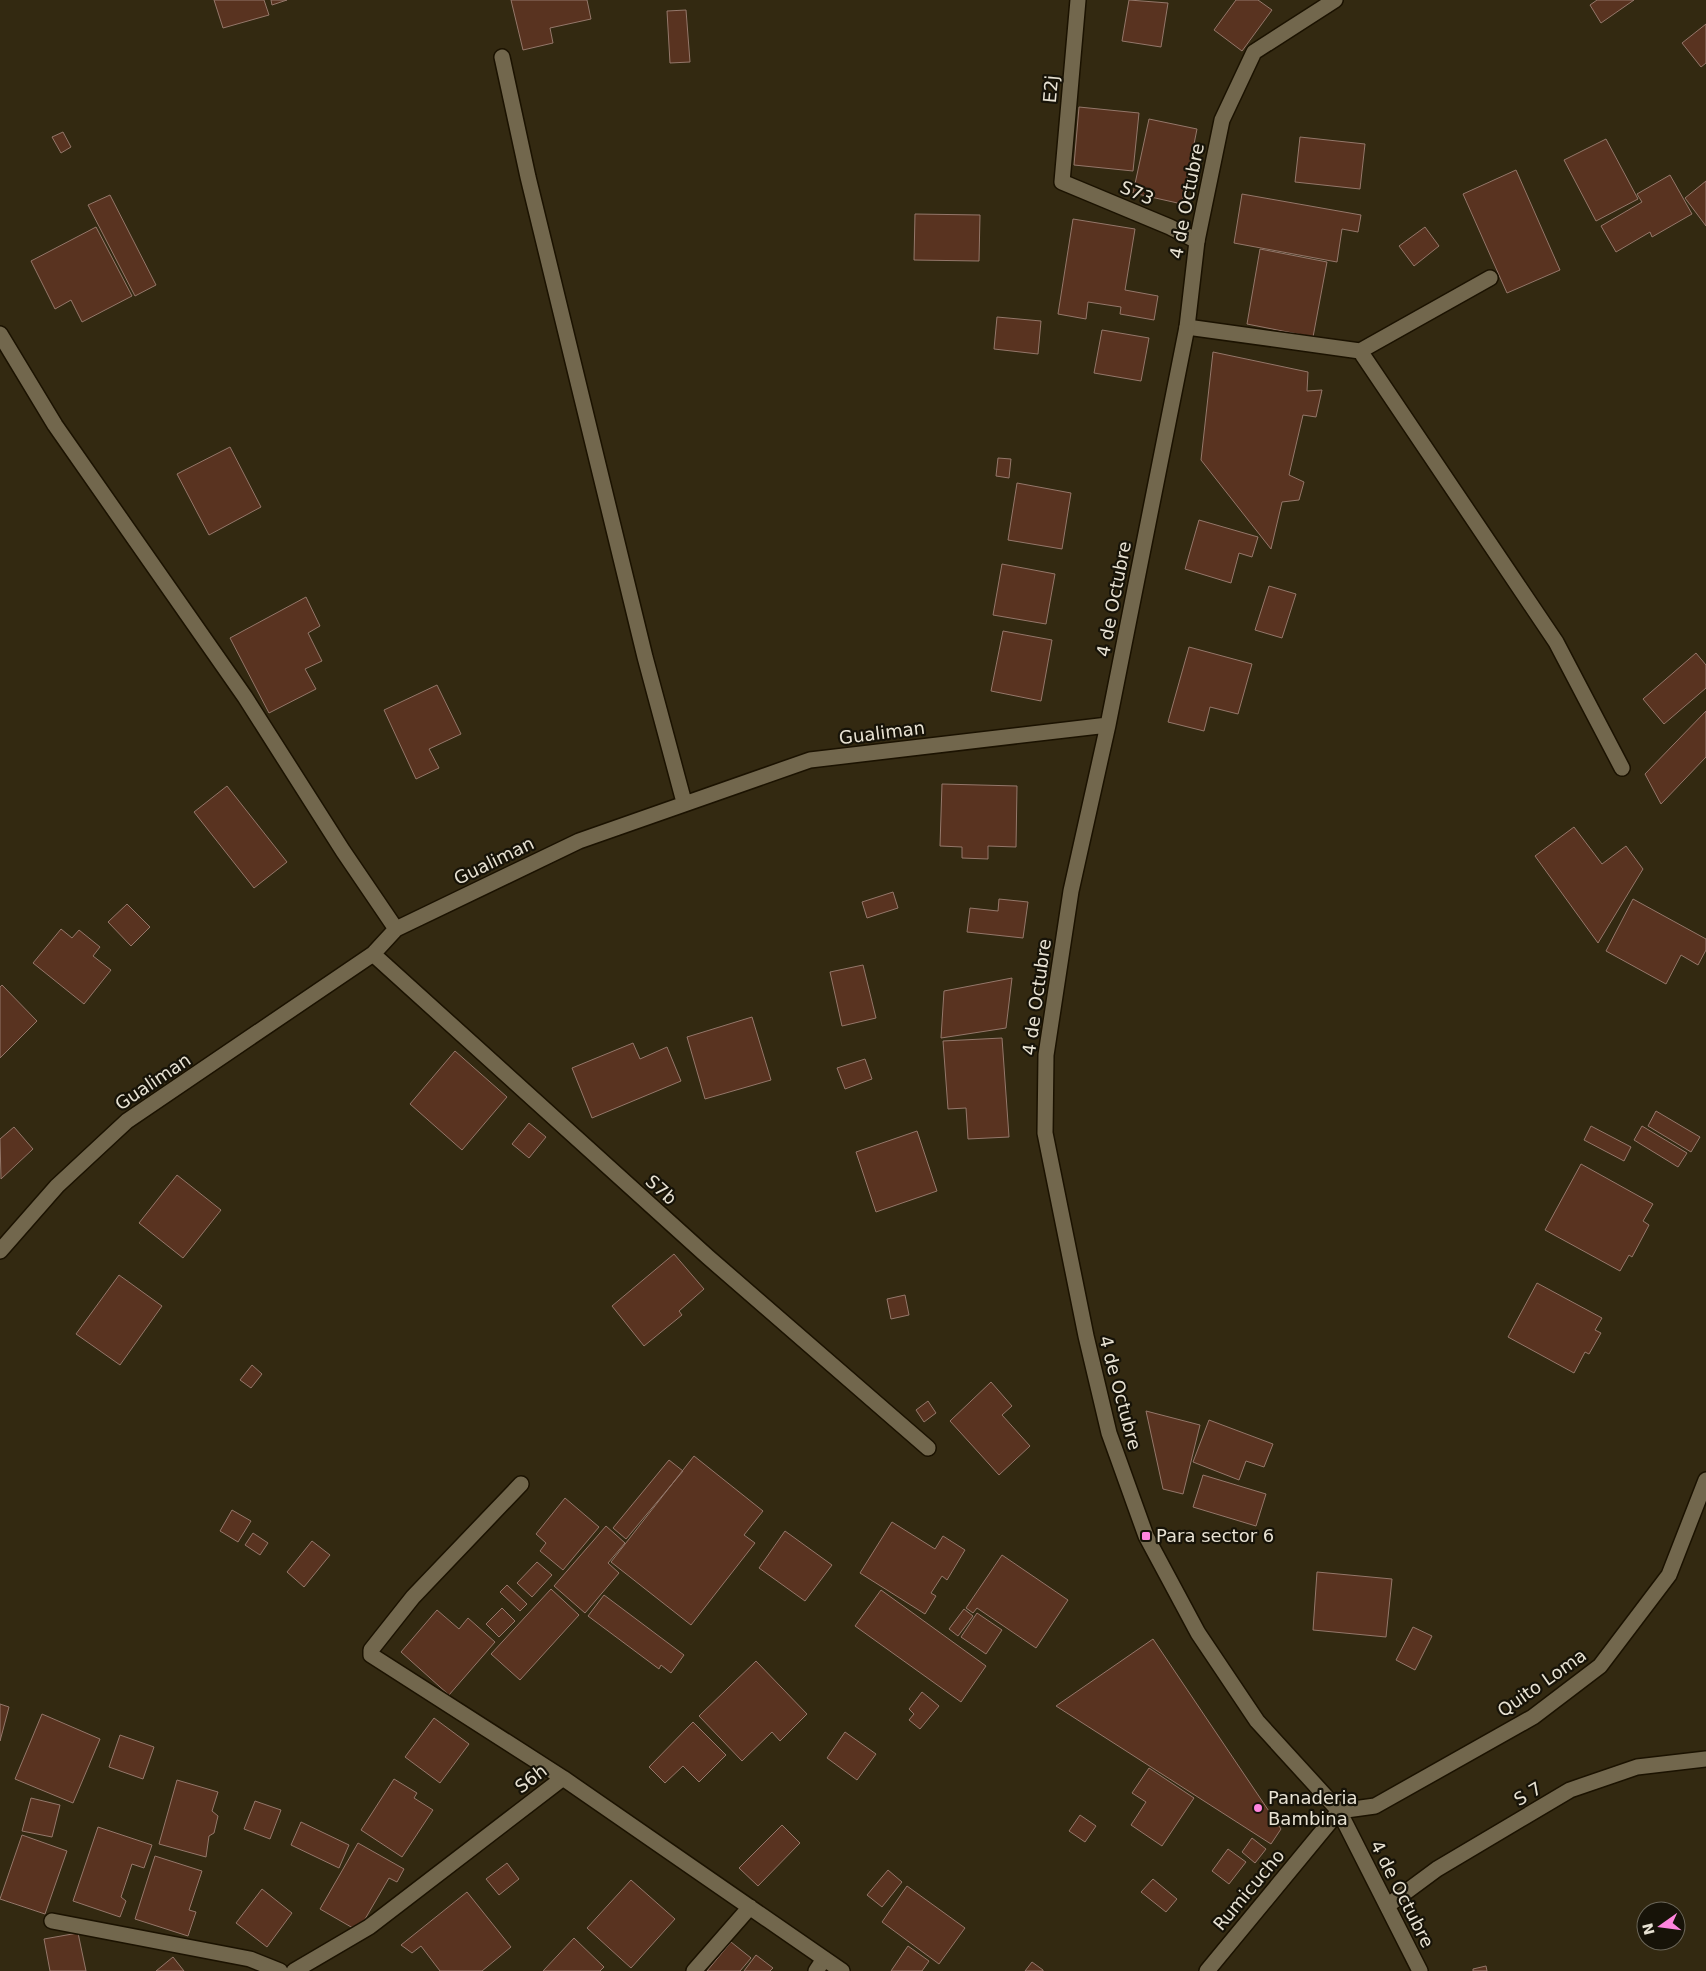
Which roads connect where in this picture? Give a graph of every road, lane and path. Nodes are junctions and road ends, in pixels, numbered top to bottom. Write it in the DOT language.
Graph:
graph roads {
  1 [pos="1078,0"];
  2 [pos="1334,0"];
  3 [pos="502,57"];
  4 [pos="1062,182"];
  5 [pos="1197,241"];
  6 [pos="1490,278"];
  7 [pos="1186,327"];
  8 [pos="0,334"];
  9 [pos="1360,351"];
  10 [pos="1108,725"];
  11 [pos="1622,768"];
  12 [pos="684,802"];
  13 [pos="396,929"];
  14 [pos="373,954"];
  15 [pos="0,1252"];
  16 [pos="928,1448"];
  17 [pos="1706,1480"];
  18 [pos="520,1484"];
  19 [pos="1706,1759"];
  20 [pos="563,1778"];
  21 [pos="1339,1811"];
  22 [pos="1387,1906"];
  23 [pos="750,1908"];
  24 [pos="52,1921"];
  25 [pos="820,1965"];
  26 [pos="280,1971"];
  27 [pos="294,1971"];
  28 [pos="694,1971"];
  29 [pos="842,1971"];
  30 [pos="1207,1971"];
  31 [pos="1420,1971"];
  1 -- 4 [label="street, E2j"];
  2 -- 5 [label="street, 4 de Octubre"];
  3 -- 12 [label="street"];
  4 -- 5 [label="street, S73"];
  5 -- 7 [label="street, 4 de Octubre"];
  6 -- 9 [label="street"];
  7 -- 9 [label="street"];
  7 -- 10 [label="street, 4 de Octubre"];
  8 -- 13 [label="street"];
  9 -- 11 [label="street"];
  10 -- 12 [label="street, Gualiman"];
  10 -- 21 [label="street, 4 de Octubre"];
  12 -- 13 [label="street, Gualiman"];
  13 -- 14 [label="street, Gualiman"];
  14 -- 15 [label="street, Gualiman"];
  14 -- 16 [label="street, S7b"];
  17 -- 21 [label="street, Quito Loma"];
  18 -- 20 [label="street"];
  19 -- 22 [label="street, S 7"];
  20 -- 23 [label="street, S6h"];
  20 -- 27 [label="street, S6h"];
  21 -- 22 [label="street, 4 de Octubre"];
  21 -- 30 [label="street, Rumicucho"];
  22 -- 31 [label="street, 4 de Octubre"];
  23 -- 25 [label="street, S6h"];
  23 -- 28 [label="street"];
  24 -- 26 [label="street"];
  25 -- 29 [label="street, S6h"];
}
